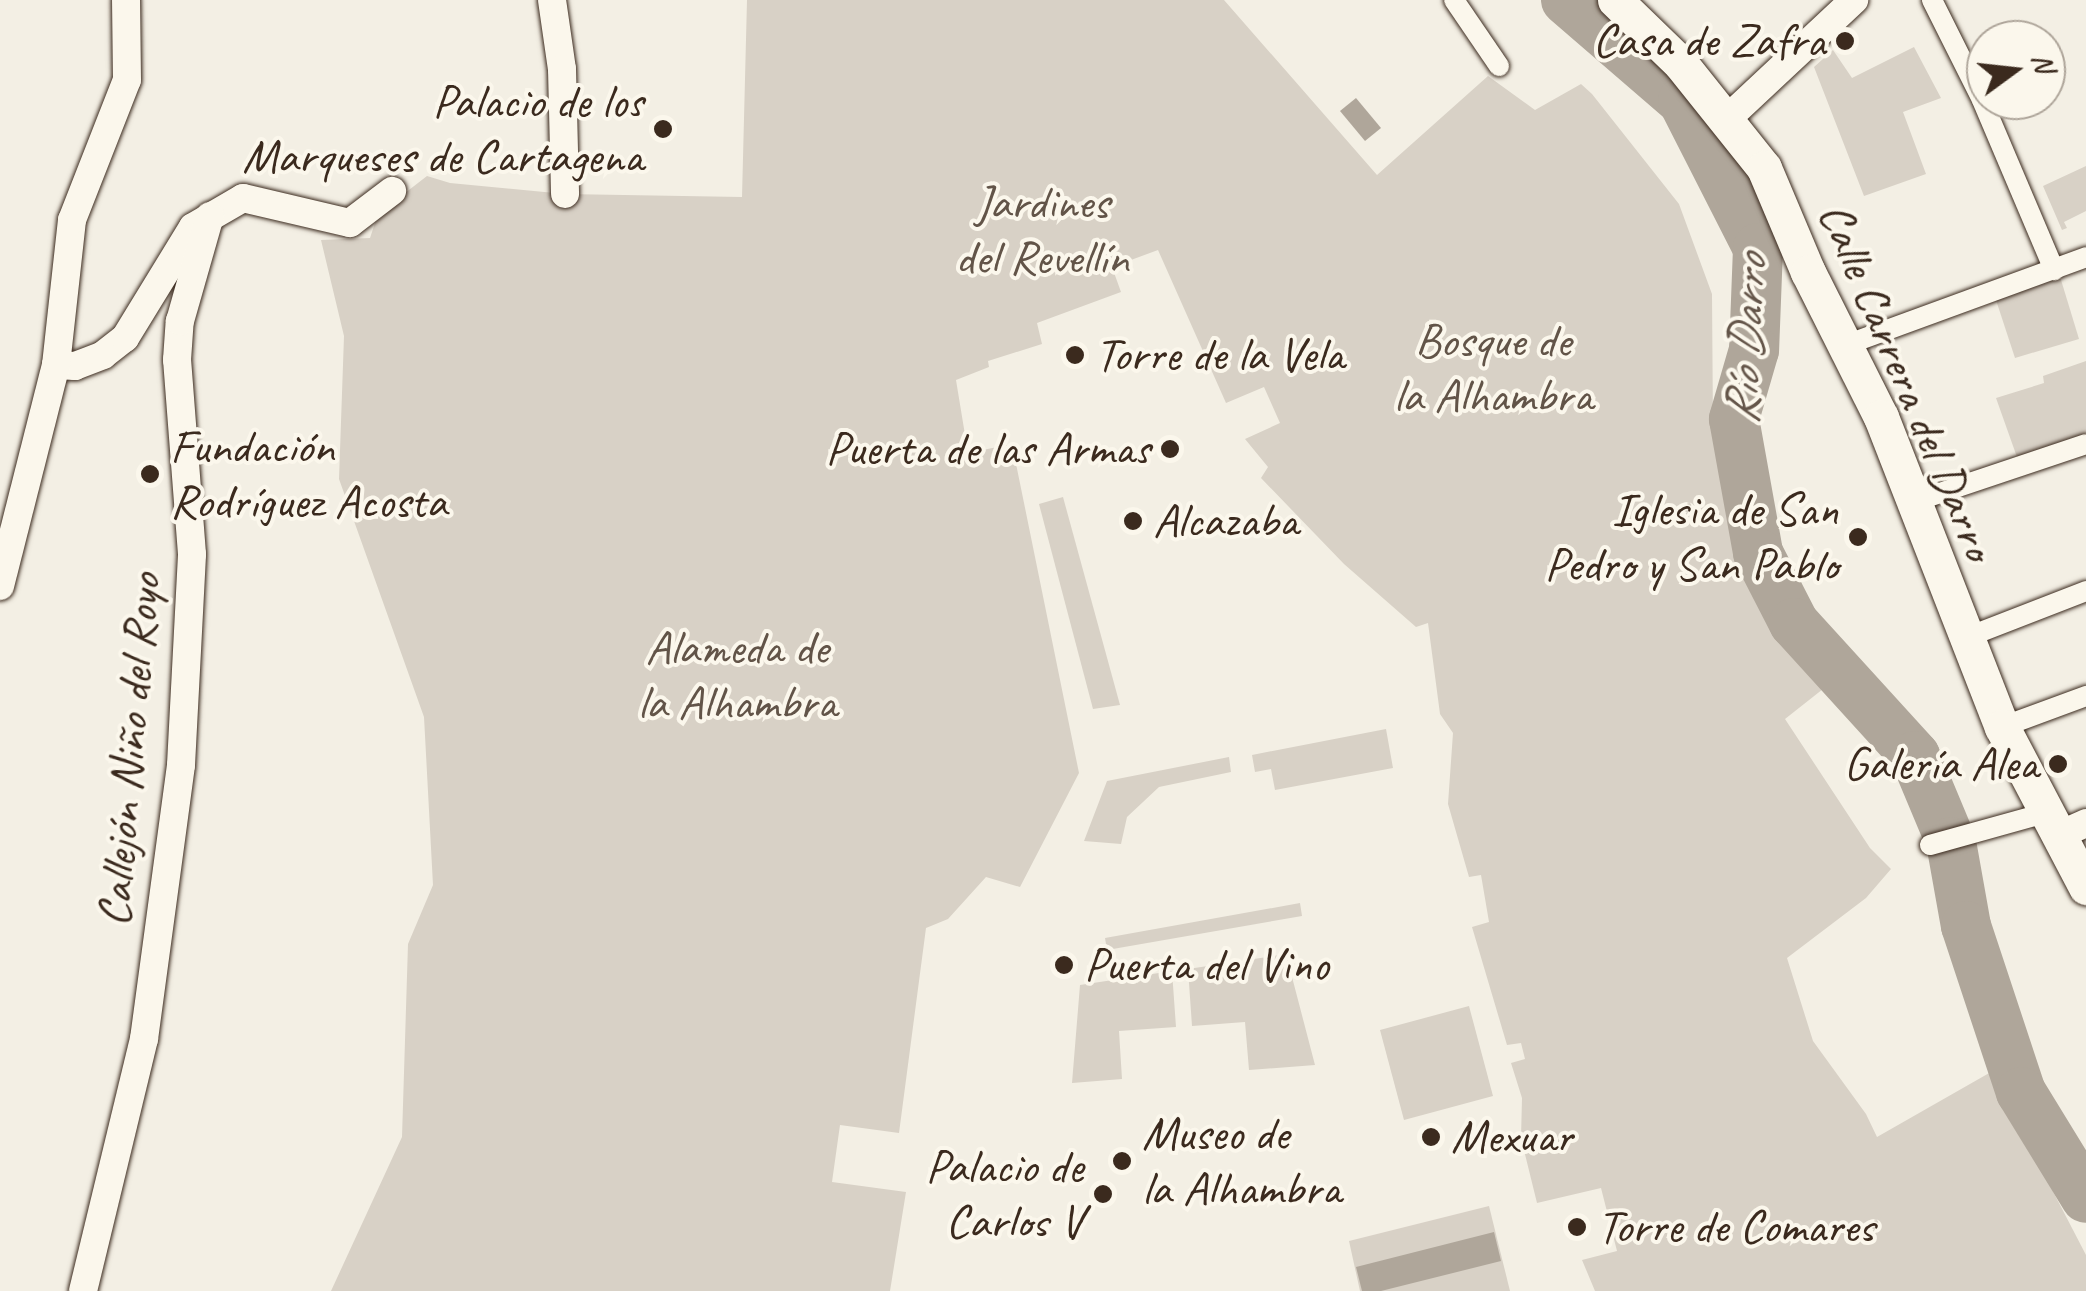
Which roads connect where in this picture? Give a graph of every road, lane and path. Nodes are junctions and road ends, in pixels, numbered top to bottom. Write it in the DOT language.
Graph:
graph roads {
  1 [pos="126,0"];
  2 [pos="552,0"];
  3 [pos="1454,0"];
  4 [pos="1614,0"];
  5 [pos="1854,0"];
  6 [pos="1932,0"];
  7 [pos="1498,66"];
  8 [pos="1728,118"];
  9 [pos="392,192"];
  10 [pos="566,194"];
  11 [pos="210,216"];
  12 [pos="2086,258"];
  13 [pos="2054,270"];
  14 [pos="1846,345"];
  15 [pos="56,365"];
  16 [pos="2086,444"];
  17 [pos="1913,502"];
  18 [pos="0,586"];
  19 [pos="2086,591"];
  20 [pos="1965,638"];
  21 [pos="2086,696"];
  22 [pos="2002,727"];
  23 [pos="2062,824"];
  24 [pos="1930,845"];
  25 [pos="2086,886"];
  26 [pos="83,1291"];
  1 -- 15 [label="street"];
  2 -- 10 [label="street"];
  3 -- 7 [label="street"];
  4 -- 8 [label="street, Calle Carrera del Darro"];
  5 -- 8 [label="street"];
  6 -- 13 [label="street"];
  8 -- 14 [label="street, Calle Carrera del Darro"];
  9 -- 11 [label="street"];
  11 -- 15 [label="street"];
  11 -- 26 [label="street, Callejón Niño del Royo"];
  12 -- 13 [label="street"];
  13 -- 14 [label="street"];
  14 -- 17 [label="street, Calle Carrera del Darro"];
  15 -- 18 [label="street"];
  16 -- 17 [label="street"];
  17 -- 20 [label="street, Calle Carrera del Darro"];
  19 -- 20 [label="street"];
  20 -- 22 [label="street, Calle Carrera del Darro"];
  21 -- 22 [label="street"];
  22 -- 23 [label="street, Calle Carrera del Darro"];
  23 -- 24 [label="street"];
  23 -- 25 [label="street, Calle Carrera del Darro"];
}
